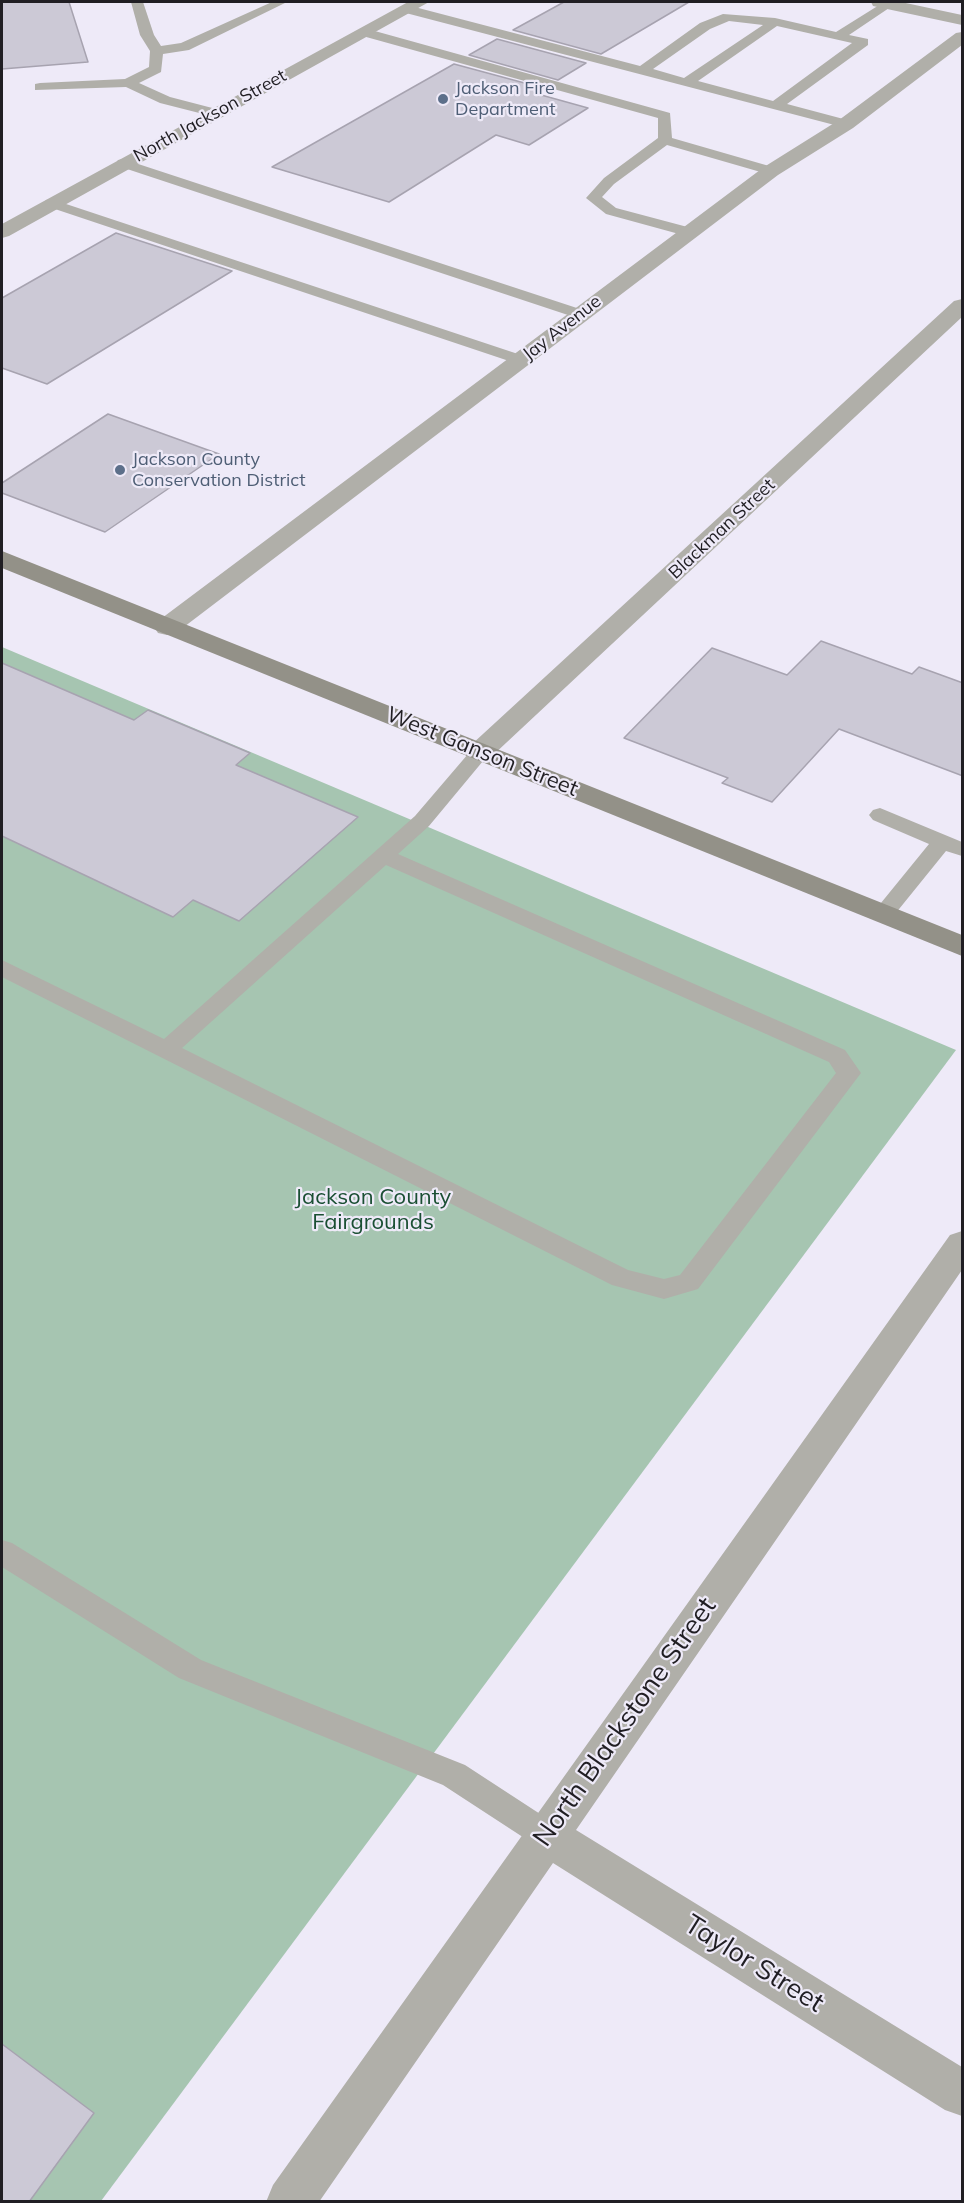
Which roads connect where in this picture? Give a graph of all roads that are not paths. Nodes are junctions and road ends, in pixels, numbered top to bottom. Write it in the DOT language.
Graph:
graph roads {
  1 [pos="137,2"];
  2 [pos="281,2"];
  3 [pos="884,3"];
  4 [pos="413,5"];
  5 [pos="963,20"];
  6 [pos="775,22"];
  7 [pos="364,32"];
  8 [pos="838,36"];
  9 [pos="963,37"];
  10 [pos="157,51"];
  11 [pos="643,70"];
  12 [pos="128,82"];
  13 [pos="687,82"];
  14 [pos="40,87"];
  15 [pos="778,104"];
  16 [pos="215,113"];
  17 [pos="846,124"];
  18 [pos="665,140"];
  19 [pos="123,164"];
  20 [pos="771,171"];
  21 [pos="51,203"];
  22 [pos="6,226"];
  23 [pos="690,232"];
  24 [pos="963,306"];
  25 [pos="580,315"];
  26 [pos="521,360"];
  27 [pos="2,560"];
  28 [pos="167,627"];
  29 [pos="482,751"];
  30 [pos="880,815"];
  31 [pos="942,842"];
  32 [pos="963,849"];
  33 [pos="382,856"];
  34 [pos="883,914"];
  35 [pos="963,946"];
  36 [pos="2,968"];
  37 [pos="166,1050"];
  38 [pos="963,1244"];
  39 [pos="2,1552"];
  40 [pos="546,1835"];
  41 [pos="963,2093"];
  42 [pos="290,2202"];
  1 -- 10 [label="lane"];
  2 -- 10 [label="lane"];
  3 -- 5 [label="street"];
  3 -- 8 [label="lane"];
  4 -- 7 [label="street, North Jackson Street"];
  4 -- 11 [label="lane"];
  6 -- 8 [label="lane"];
  6 -- 11 [label="lane"];
  6 -- 13 [label="lane"];
  7 -- 16 [label="street, North Jackson Street"];
  7 -- 18 [label="lane"];
  8 -- 15 [label="lane"];
  9 -- 17 [label="street, Jay Avenue"];
  10 -- 12 [label="lane"];
  11 -- 13 [label="lane"];
  12 -- 14 [label="lane"];
  12 -- 16 [label="lane"];
  13 -- 15 [label="lane"];
  15 -- 17 [label="lane"];
  16 -- 19 [label="street, North Jackson Street"];
  17 -- 20 [label="street, Jay Avenue"];
  18 -- 20 [label="lane"];
  18 -- 23 [label="lane"];
  19 -- 21 [label="street, North Jackson Street"];
  19 -- 25 [label="lane"];
  20 -- 23 [label="street, Jay Avenue"];
  21 -- 22 [label="street, North Jackson Street"];
  21 -- 26 [label="lane"];
  23 -- 25 [label="street, Jay Avenue"];
  24 -- 29 [label="street, Blackman Street"];
  25 -- 26 [label="street, Jay Avenue"];
  26 -- 28 [label="street, Jay Avenue"];
  27 -- 28 [label="street, West Ganson Street"];
  28 -- 29 [label="street, West Ganson Street"];
  29 -- 33 [label="lane"];
  29 -- 34 [label="street, West Ganson Street"];
  30 -- 31 [label="lane"];
  31 -- 32 [label="lane"];
  31 -- 34 [label="lane"];
  33 -- 37 [label="lane"];
  33 -- 37 [label="lane"];
  34 -- 35 [label="street, West Ganson Street"];
  36 -- 37 [label="lane"];
  38 -- 40 [label="street, North Blackstone Street"];
  39 -- 40 [label="lane"];
  40 -- 41 [label="street, Taylor Street"];
  40 -- 42 [label="street, North Blackstone Street"];
}
